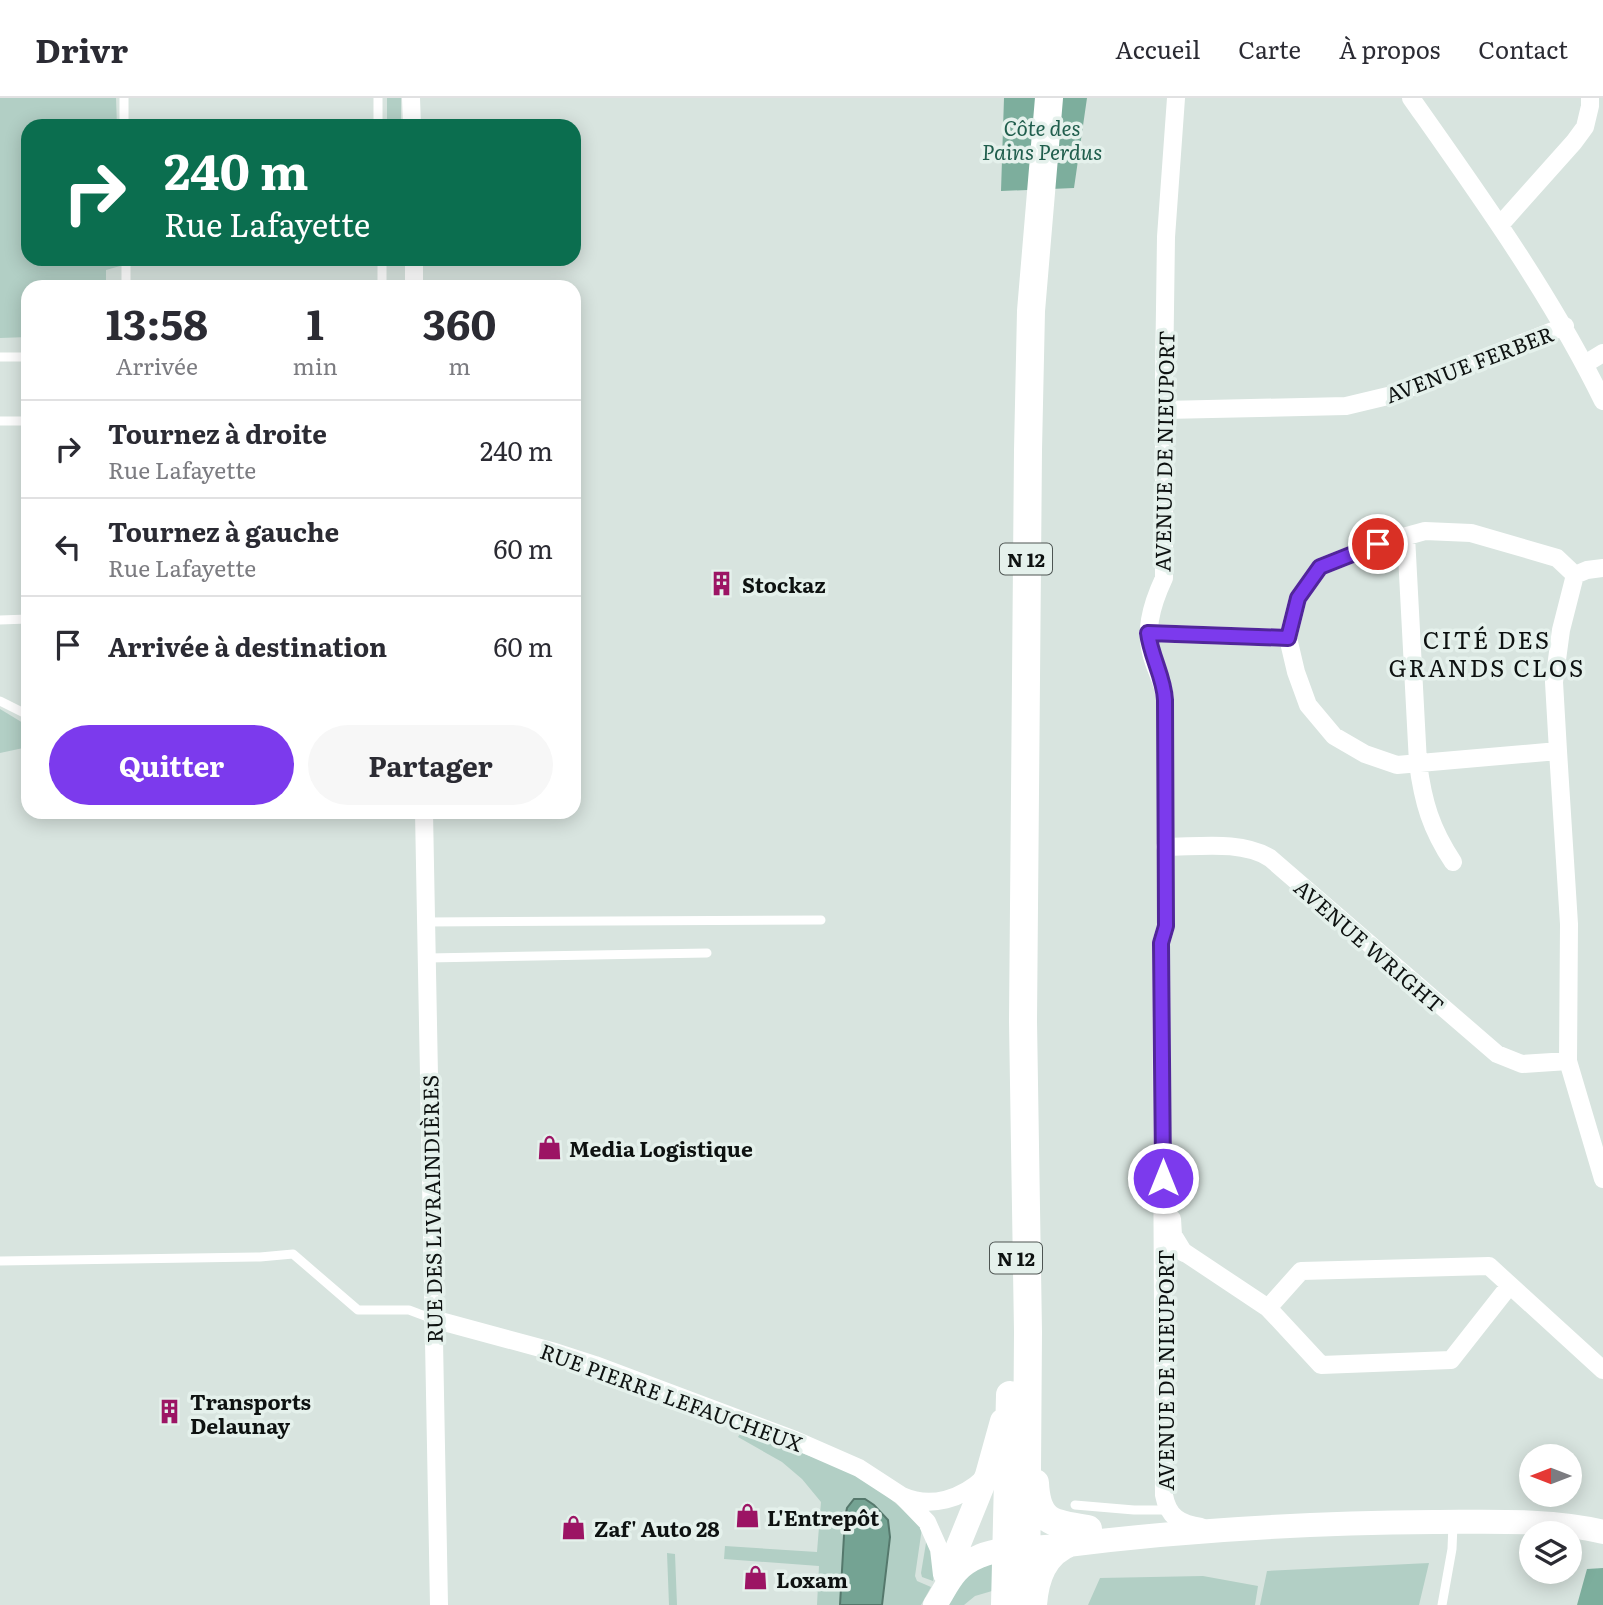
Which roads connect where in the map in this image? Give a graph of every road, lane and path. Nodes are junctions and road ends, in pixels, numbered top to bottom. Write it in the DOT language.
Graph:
graph roads {
  1 [pos="124,98"];
  2 [pos="378,98"];
  3 [pos="411,98"];
  4 [pos="1049,98"];
  5 [pos="1176,98"];
  6 [pos="1411,98"];
  7 [pos="1590,98"];
  8 [pos="124,119"];
  9 [pos="379,119"];
  10 [pos="411,119"];
  11 [pos="1500,225"];
  12 [pos="1565,326"];
  13 [pos="1603,353"];
  14 [pos="0,357"];
  15 [pos="21,357"];
  16 [pos="1585,364"];
  17 [pos="1603,401"];
  18 [pos="1164,410"];
  19 [pos="0,421"];
  20 [pos="21,421"];
  21 [pos="1406,536"];
  22 [pos="1603,568"];
  23 [pos="1575,575"];
  24 [pos="21,619"];
  25 [pos="0,620"];
  26 [pos="1148,633"];
  27 [pos="1288,638"];
  28 [pos="0,701"];
  29 [pos="21,712"];
  30 [pos="1558,751"];
  31 [pos="1418,763"];
  32 [pos="424,819"];
  33 [pos="1165,847"];
  34 [pos="1453,862"];
  35 [pos="821,920"];
  36 [pos="426,922"];
  37 [pos="1166,926"];
  38 [pos="707,953"];
  39 [pos="427,958"];
  40 [pos="1568,1061"];
  41 [pos="1026,1130"];
  42 [pos="1603,1180"];
  43 [pos="1163,1238"];
  44 [pos="1184,1253"];
  45 [pos="0,1261"];
  46 [pos="1510,1285"];
  47 [pos="1268,1308"];
  48 [pos="433,1319"];
  49 [pos="1028,1332"];
  50 [pos="1603,1370"];
  51 [pos="1010,1386"];
  52 [pos="987,1475"];
  53 [pos="902,1496"];
  54 [pos="1168,1510"];
  55 [pos="1453,1522"];
  56 [pos="1079,1526"];
  57 [pos="1215,1530"];
  58 [pos="1603,1532"];
  59 [pos="1016,1541"];
  60 [pos="947,1568"];
  61 [pos="439,1605"];
  62 [pos="932,1605"];
  63 [pos="1004,1605"];
  64 [pos="1026,1605"];
  65 [pos="1035,1605"];
  66 [pos="1442,1605"];
  1 -- 8 [label="lane"];
  2 -- 9 [label="lane"];
  3 -- 10 [label="street"];
  4 -- 41 [label="main road, N 12"];
  5 -- 18 [label="street, AVENUE DE NIEUPORT"];
  6 -- 11 [label="street"];
  7 -- 11 [label="street"];
  11 -- 12 [label="street"];
  12 -- 16 [label="street"];
  12 -- 18 [label="street, AVENUE FERBER"];
  13 -- 16 [label="street"];
  14 -- 15 [label="lane"];
  16 -- 17 [label="street"];
  18 -- 26 [label="street, AVENUE DE NIEUPORT"];
  19 -- 20 [label="lane"];
  21 -- 23 [label="street"];
  21 -- 27 [label="street"];
  21 -- 31 [label="street"];
  22 -- 23 [label="street"];
  23 -- 30 [label="street"];
  24 -- 25 [label="lane"];
  26 -- 27 [label="street"];
  26 -- 33 [label="street, AVENUE DE NIEUPORT"];
  27 -- 31 [label="street"];
  28 -- 29 [label="lane"];
  30 -- 31 [label="street"];
  30 -- 40 [label="street"];
  31 -- 34 [label="street"];
  32 -- 36 [label="street, RUE DES LIVRAINDIÈRES"];
  33 -- 37 [label="street, AVENUE DE NIEUPORT"];
  33 -- 40 [label="street, AVENUE WRIGHT"];
  35 -- 36 [label="lane"];
  36 -- 39 [label="street, RUE DES LIVRAINDIÈRES"];
  37 -- 43 [label="street, AVENUE DE NIEUPORT"];
  37 -- 44 [label="street, AVENUE DE NIEUPORT"];
  38 -- 39 [label="lane"];
  39 -- 48 [label="street, RUE DES LIVRAINDIÈRES"];
  40 -- 42 [label="street"];
  41 -- 49 [label="main road, N 12"];
  41 -- 51 [label="main road, N 12"];
  43 -- 44 [label="street"];
  43 -- 54 [label="street, AVENUE DE NIEUPORT"];
  44 -- 47 [label="street"];
  45 -- 48 [label="lane"];
  46 -- 47 [label="street"];
  46 -- 47 [label="street"];
  46 -- 50 [label="street"];
  48 -- 53 [label="street, RUE PIERRE LEFAUCHEUX"];
  48 -- 61 [label="street, RUE DES LIVRAINDIÈRES"];
  49 -- 56 [label="main road"];
  49 -- 59 [label="main road, N 12"];
  51 -- 52 [label="main road, N 12"];
  51 -- 59 [label="main road, N 12"];
  52 -- 53 [label="street"];
  52 -- 60 [label="main road, N 12"];
  53 -- 60 [label="street"];
  54 -- 56 [label="lane"];
  54 -- 57 [label="street, AVENUE DE NIEUPORT"];
  55 -- 57 [label="main road"];
  55 -- 58 [label="main road"];
  55 -- 66 [label="lane"];
  56 -- 57 [label="main road"];
  56 -- 59 [label="main road"];
  56 -- 65 [label="main road"];
  59 -- 60 [label="main road"];
  59 -- 62 [label="main road"];
  59 -- 63 [label="main road, N 12"];
  59 -- 64 [label="main road, N 12"];
  60 -- 62 [label="main road"];
}
